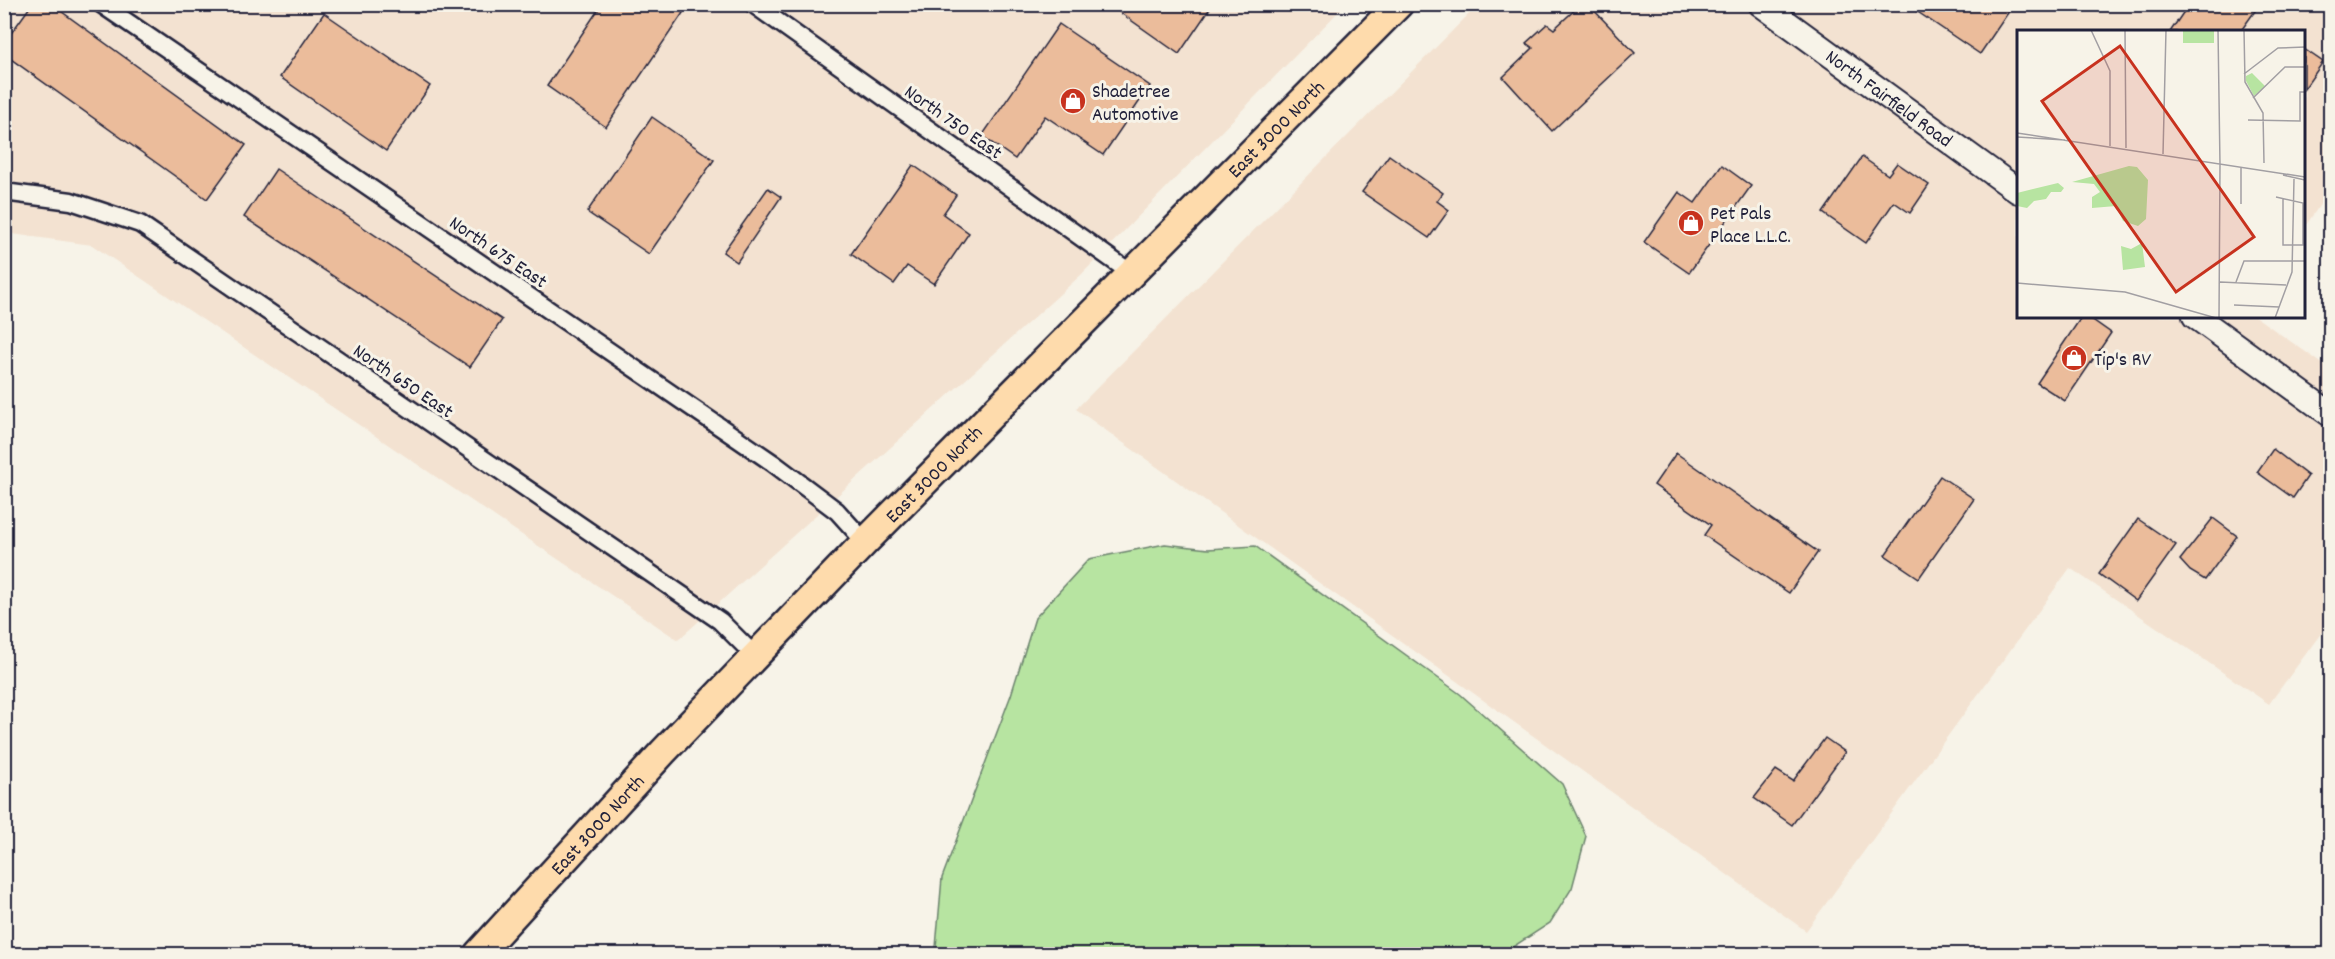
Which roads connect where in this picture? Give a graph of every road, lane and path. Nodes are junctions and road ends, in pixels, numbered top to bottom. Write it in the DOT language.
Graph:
graph roads {
  1 [pos="101,4"];
  2 [pos="753,4"];
  3 [pos="1399,4"];
  4 [pos="1761,4"];
  5 [pos="2017,190"];
  6 [pos="4,192"];
  7 [pos="1131,273"];
  8 [pos="2197,318"];
  9 [pos="2331,414"];
  10 [pos="866,542"];
  11 [pos="755,656"];
  12 [pos="478,954"];
  1 -- 10 [label="street, North 675 East"];
  2 -- 7 [label="street, North 750 East"];
  3 -- 7 [label="main road, East 3000 North"];
  4 -- 5 [label="main road, North Fairfield Road"];
  6 -- 11 [label="street, North 650 East"];
  7 -- 10 [label="main road, East 3000 North"];
  8 -- 9 [label="main road"];
  10 -- 11 [label="main road, East 3000 North"];
  11 -- 12 [label="main road, East 3000 North"];
}
